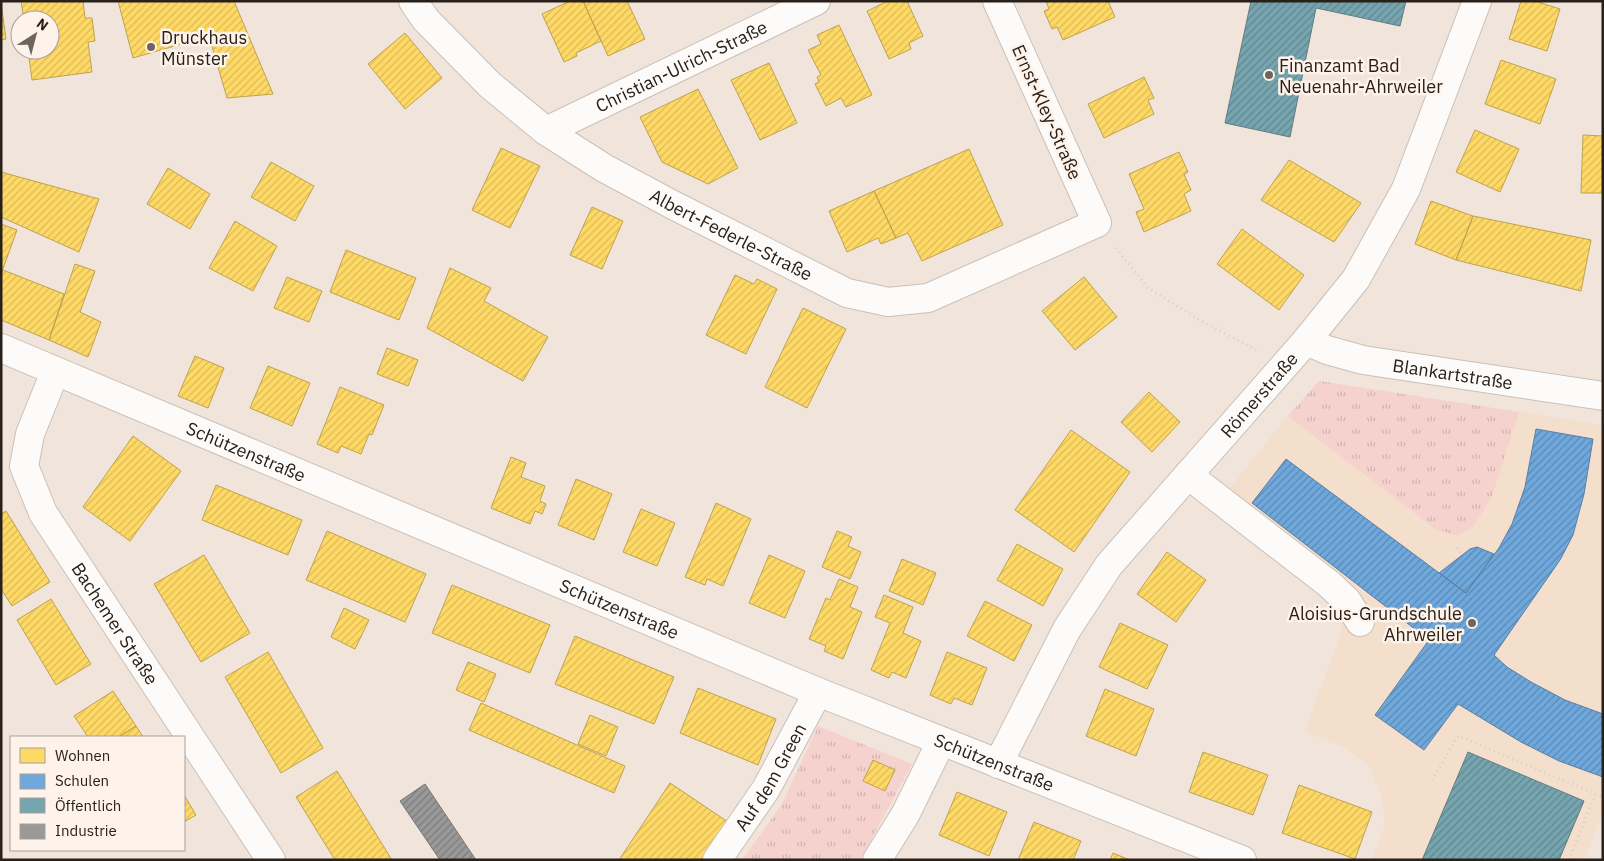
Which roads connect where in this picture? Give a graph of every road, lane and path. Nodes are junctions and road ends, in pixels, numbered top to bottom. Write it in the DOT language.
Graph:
graph roads {
  1 [pos="413,1"];
  2 [pos="816,1"];
  3 [pos="996,1"];
  4 [pos="1477,1"];
  5 [pos="546,131"];
  6 [pos="1097,223"];
  7 [pos="1306,341"];
  8 [pos="1,348"];
  9 [pos="1284,366"];
  10 [pos="55,372"];
  11 [pos="1603,396"];
  12 [pos="1188,475"];
  13 [pos="1457,548"];
  14 [pos="1462,554"];
  15 [pos="1360,622"];
  16 [pos="818,692"];
  17 [pos="940,742"];
  18 [pos="998,764"];
  19 [pos="1432,780"];
  20 [pos="1595,795"];
  21 [pos="1603,797"];
  22 [pos="271,860"];
  23 [pos="717,860"];
  24 [pos="877,860"];
  25 [pos="1242,860"];
  26 [pos="1569,860"];
  1 -- 5 [label="street, Albert-Federle-Straße"];
  2 -- 5 [label="street, Christian-Ulrich-Straße"];
  3 -- 6 [label="street, Ernst-Kley-Straße"];
  4 -- 7 [label="street, Römerstraße"];
  5 -- 6 [label="street, Albert-Federle-Straße"];
  6 -- 9 [label="path"];
  7 -- 9 [label="street, Römerstraße"];
  7 -- 11 [label="street, Blankartstraße"];
  8 -- 10 [label="street, Schützenstraße"];
  9 -- 12 [label="street, Römerstraße"];
  10 -- 16 [label="street, Schützenstraße"];
  10 -- 22 [label="street, Bachemer Straße"];
  12 -- 15 [label="street"];
  12 -- 18 [label="street, Römerstraße"];
  13 -- 14 [label="path"];
  16 -- 17 [label="street, Schützenstraße"];
  16 -- 23 [label="street, Auf dem Green"];
  17 -- 18 [label="street, Schützenstraße"];
  17 -- 24 [label="street"];
  18 -- 25 [label="street, Schützenstraße"];
  19 -- 20 [label="path"];
  20 -- 21 [label="path"];
  20 -- 26 [label="path"];
}
